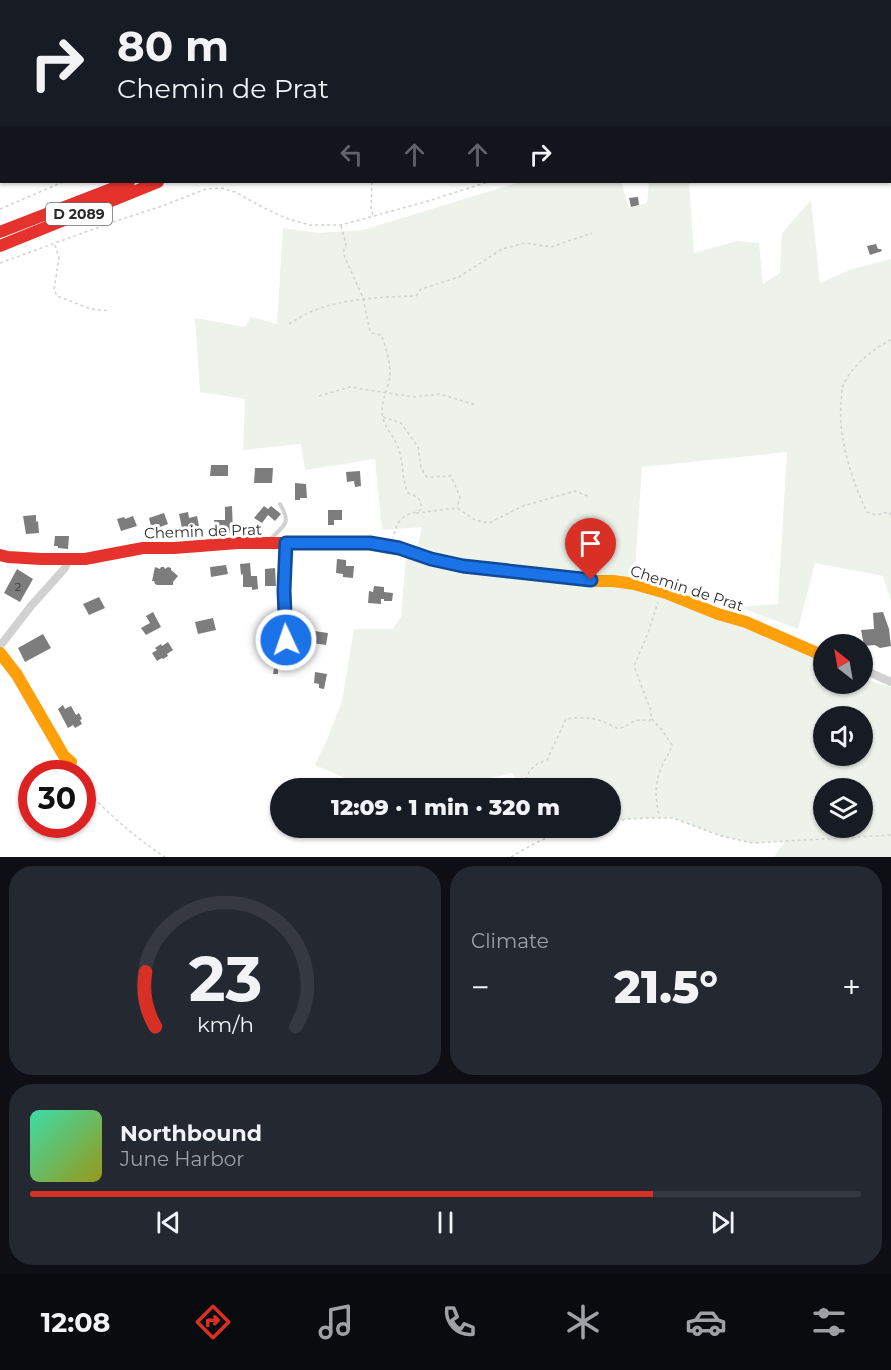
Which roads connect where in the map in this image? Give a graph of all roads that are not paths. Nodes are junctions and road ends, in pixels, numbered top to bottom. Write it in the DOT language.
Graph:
graph roads {
  1 [pos="126,183"];
  2 [pos="156,183"];
  3 [pos="0,232"];
  4 [pos="0,246"];
  5 [pos="280,504"];
  6 [pos="268,543"];
  7 [pos="286,543"];
  8 [pos="0,555"];
  9 [pos="69,559"];
  10 [pos="286,640"];
  11 [pos="0,646"];
  12 [pos="813,651"];
  13 [pos="0,652"];
  14 [pos="873,674"];
  15 [pos="891,682"];
  16 [pos="69,760"];
  1 -- 3 [label="main road, D 2089"];
  2 -- 4 [label="main road, D 2089"];
  5 -- 6 [label="lane"];
  6 -- 7 [label="main road, Chemin de Prat"];
  6 -- 9 [label="main road, Chemin de Prat"];
  7 -- 10 [label="street"];
  7 -- 12 [label="main road, Chemin de Prat"];
  8 -- 9 [label="main road, Chemin de Prat"];
  9 -- 11 [label="street"];
  13 -- 16 [label="main road"];
  14 -- 15 [label="street"];
}
